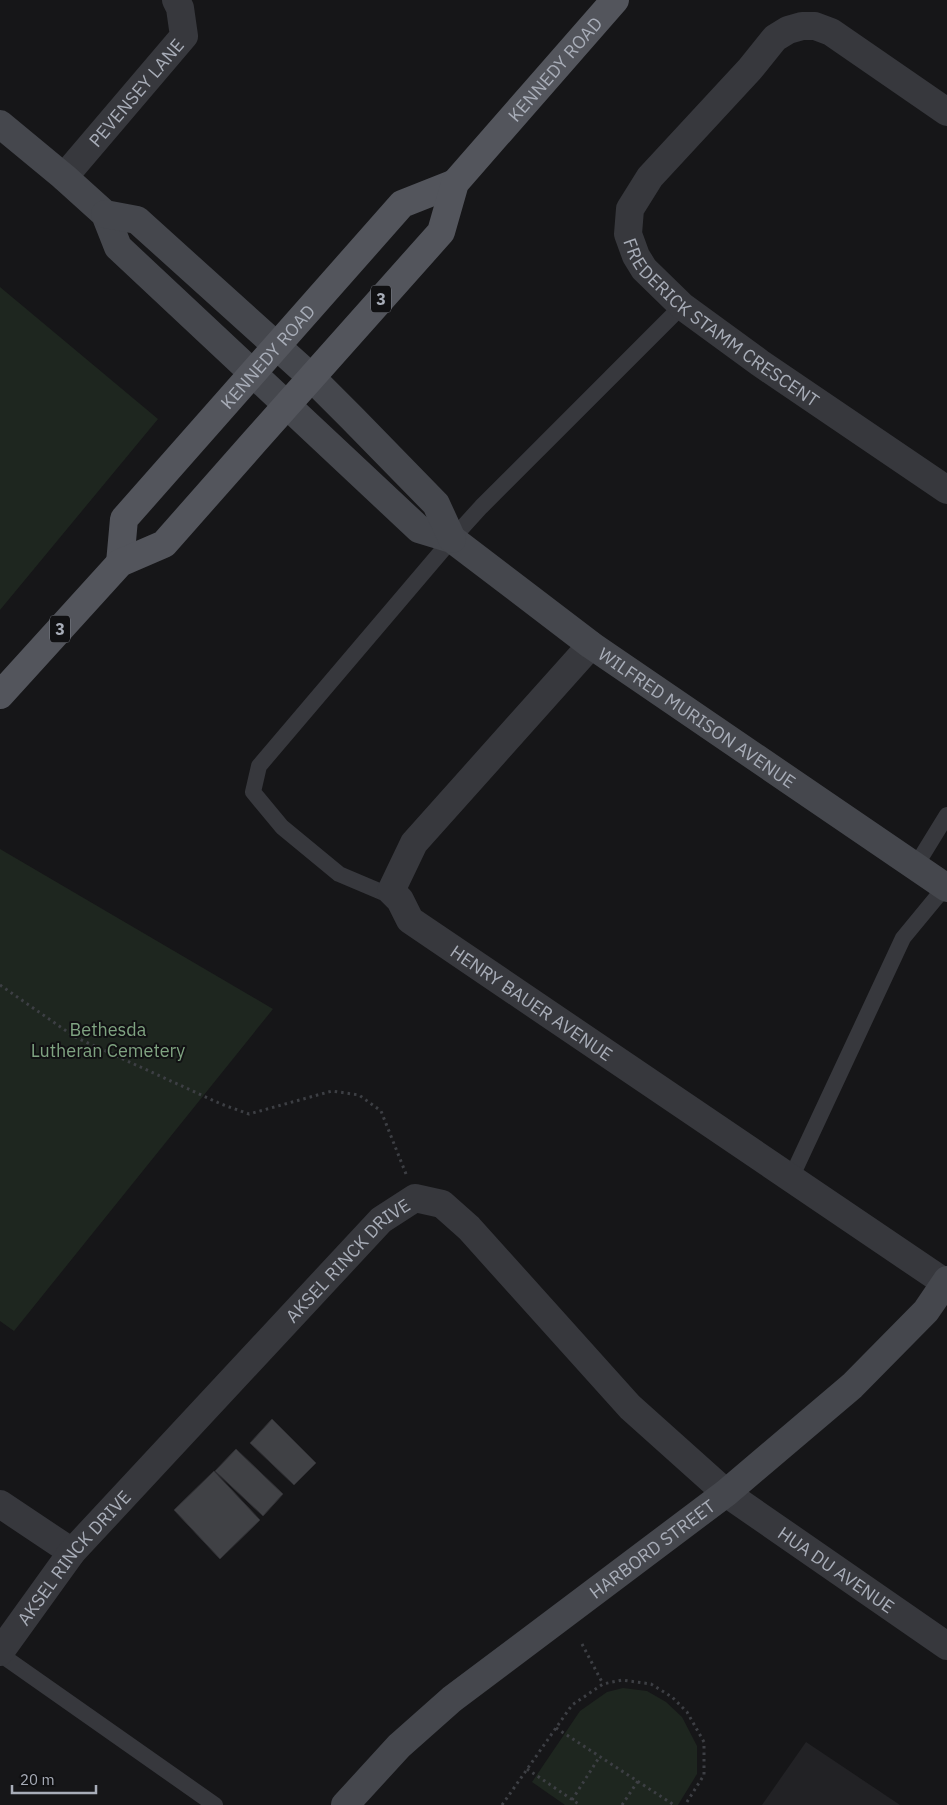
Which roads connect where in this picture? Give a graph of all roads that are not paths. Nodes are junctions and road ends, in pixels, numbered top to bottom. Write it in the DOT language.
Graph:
graph roads {
  1 [pos="176,0"];
  2 [pos="615,0"];
  3 [pos="947,112"];
  4 [pos="0,124"];
  5 [pos="64,177"];
  6 [pos="455,183"];
  7 [pos="105,214"];
  8 [pos="682,306"];
  9 [pos="277,346"];
  10 [pos="253,373"];
  11 [pos="311,377"];
  12 [pos="287,405"];
  13 [pos="947,490"];
  14 [pos="452,539"];
  15 [pos="120,563"];
  16 [pos="591,645"];
  17 [pos="0,694"];
  18 [pos="947,814"];
  19 [pos="915,866"];
  20 [pos="946,887"];
  21 [pos="400,900"];
  22 [pos="791,1178"];
  23 [pos="946,1282"];
  24 [pos="726,1493"];
  25 [pos="0,1504"];
  26 [pos="72,1552"];
  27 [pos="947,1646"];
  28 [pos="0,1653"];
  29 [pos="215,1805"];
  30 [pos="344,1805"];
  1 -- 5 [label="street, PEVENSEY LANE"];
  2 -- 6 [label="main road, KENNEDY ROAD / 3"];
  3 -- 8 [label="street, FREDERICK STAMM CRESCENT"];
  4 -- 5 [label="street"];
  5 -- 7 [label="street"];
  6 -- 9 [label="main road, KENNEDY ROAD / 3"];
  6 -- 11 [label="main road, KENNEDY ROAD / 3"];
  7 -- 9 [label="street, WILFRED MURISON AVENUE"];
  7 -- 10 [label="street, WILFRED MURISON AVENUE"];
  8 -- 13 [label="street, FREDERICK STAMM CRESCENT"];
  8 -- 14 [label="lane"];
  9 -- 10 [label="main road, KENNEDY ROAD / 3"];
  9 -- 11 [label="street, WILFRED MURISON AVENUE"];
  10 -- 12 [label="street, WILFRED MURISON AVENUE"];
  10 -- 15 [label="main road, KENNEDY ROAD / 3"];
  11 -- 12 [label="main road, KENNEDY ROAD / 3"];
  11 -- 14 [label="street, WILFRED MURISON AVENUE"];
  12 -- 14 [label="street, WILFRED MURISON AVENUE"];
  12 -- 15 [label="main road, KENNEDY ROAD / 3"];
  14 -- 16 [label="street, WILFRED MURISON AVENUE"];
  14 -- 21 [label="lane"];
  15 -- 17 [label="main road, KENNEDY ROAD / 3"];
  16 -- 19 [label="street, WILFRED MURISON AVENUE"];
  16 -- 21 [label="street, HENRY BAUER AVENUE"];
  18 -- 19 [label="lane"];
  19 -- 20 [label="street, WILFRED MURISON AVENUE"];
  20 -- 22 [label="lane"];
  21 -- 22 [label="street, HENRY BAUER AVENUE"];
  22 -- 23 [label="street, HENRY BAUER AVENUE"];
  23 -- 24 [label="street, HARBORD STREET"];
  24 -- 26 [label="street, AKSEL RINCK DRIVE"];
  24 -- 27 [label="street, HUA DU AVENUE"];
  24 -- 30 [label="street, HARBORD STREET"];
  25 -- 26 [label="street"];
  26 -- 28 [label="street, AKSEL RINCK DRIVE"];
  28 -- 29 [label="lane"];
}
